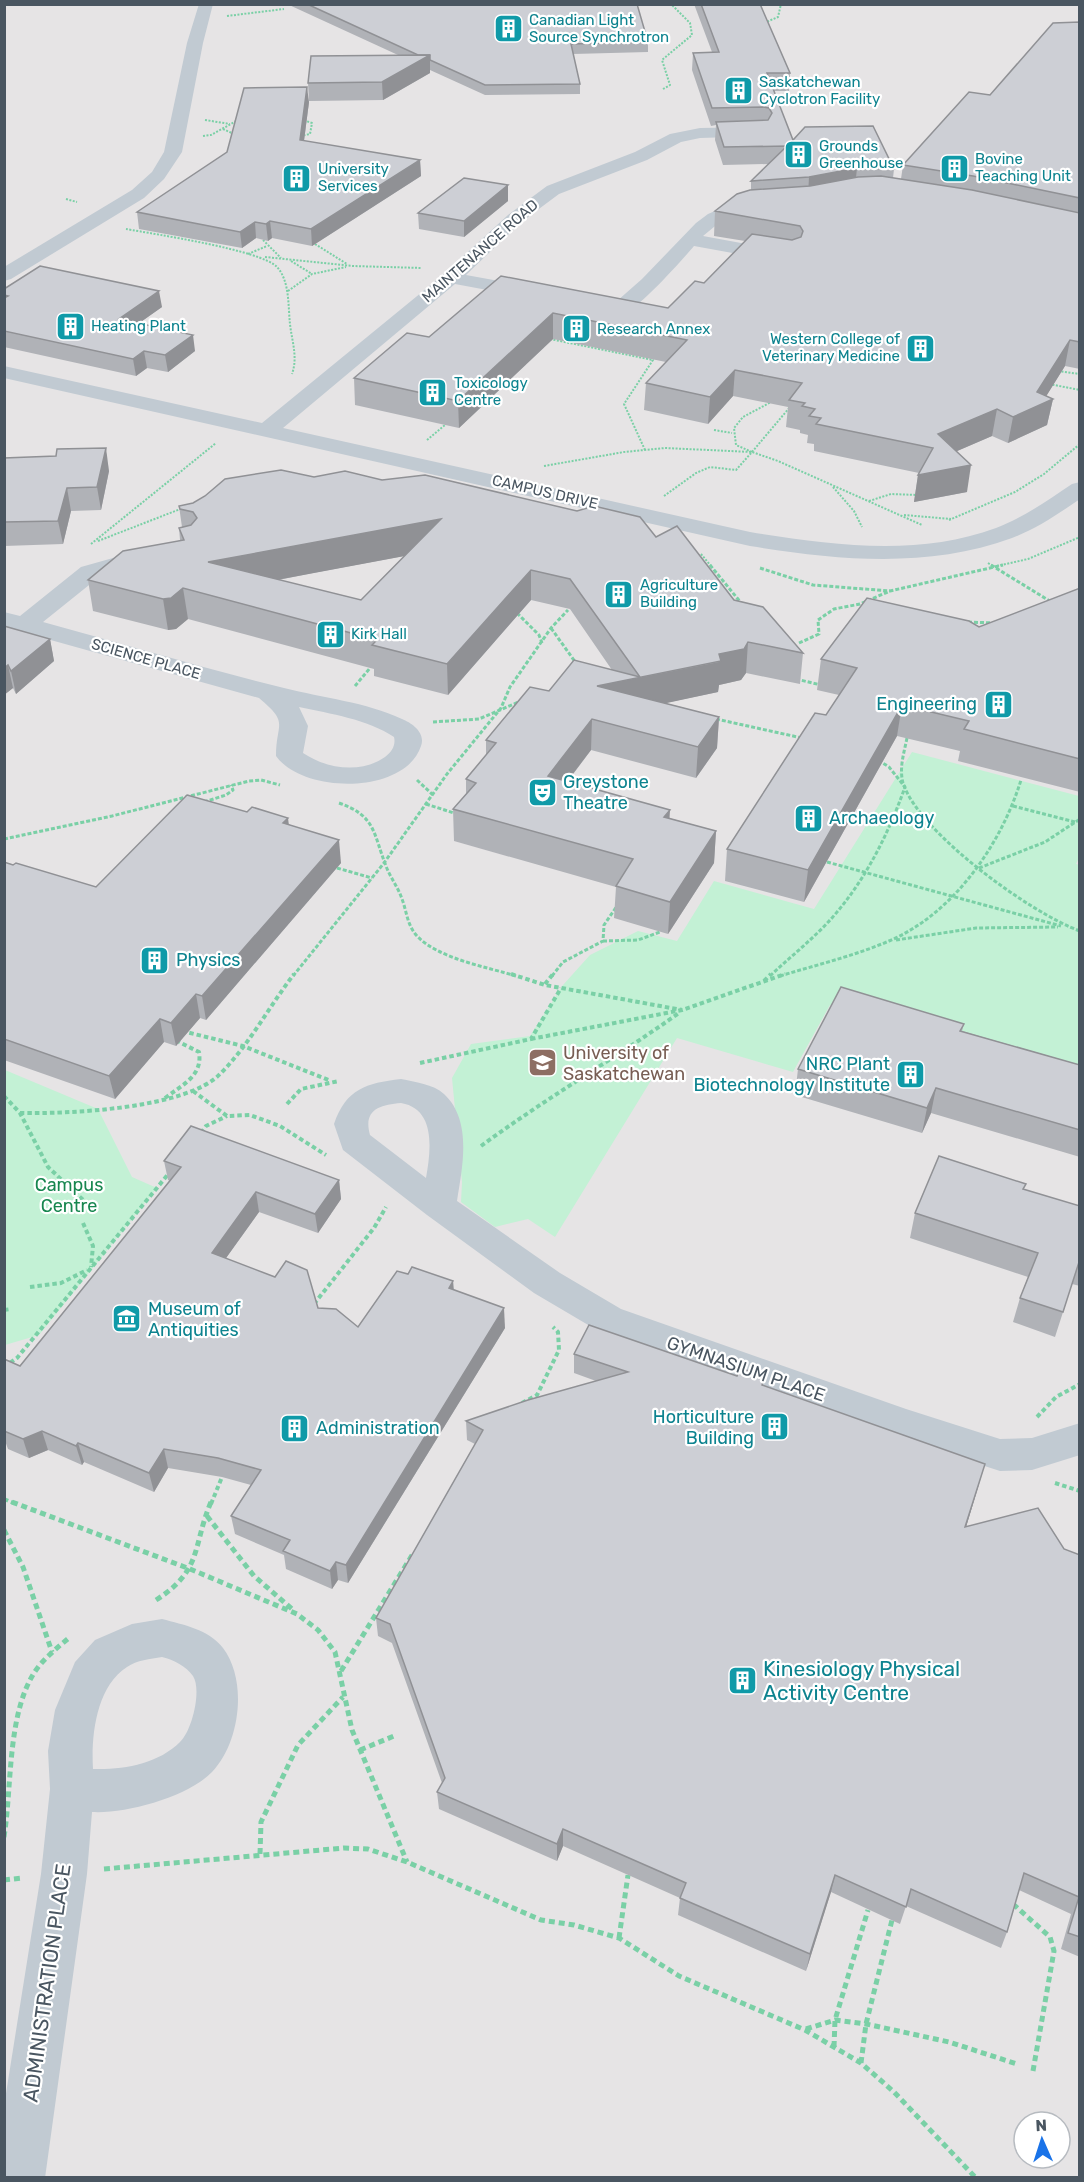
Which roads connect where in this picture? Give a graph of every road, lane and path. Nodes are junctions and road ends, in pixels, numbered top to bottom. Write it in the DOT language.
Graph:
graph roads {
  1 [pos="206,4"];
  2 [pos="671,4"];
  3 [pos="781,4"];
  4 [pos="284,9"];
  5 [pos="220,17"];
  6 [pos="760,24"];
  7 [pos="663,89"];
  8 [pos="205,120"];
  9 [pos="238,120"];
  10 [pos="306,121"];
  11 [pos="231,124"];
  12 [pos="223,129"];
  13 [pos="761,132"];
  14 [pos="196,136"];
  15 [pos="293,136"];
  16 [pos="242,137"];
  17 [pos="776,204"];
  18 [pos="263,240"];
  19 [pos="692,240"];
  20 [pos="315,244"];
  21 [pos="267,246"];
  22 [pos="248,254"];
  23 [pos="790,257"];
  24 [pos="312,274"];
  25 [pos="4,275"];
  26 [pos="451,278"];
  27 [pos="288,291"];
  28 [pos="553,296"];
  29 [pos="576,300"];
  30 [pos="542,337"];
  31 [pos="1049,369"];
  32 [pos="4,372"];
  33 [pos="1080,374"];
  34 [pos="1042,383"];
  35 [pos="1080,390"];
  36 [pos="779,395"];
  37 [pos="794,402"];
  38 [pos="445,425"];
  39 [pos="267,430"];
  40 [pos="714,430"];
  41 [pos="732,433"];
  42 [pos="437,442"];
  43 [pos="1080,444"];
  44 [pos="645,450"];
  45 [pos="752,452"];
  46 [pos="535,464"];
  47 [pos="546,466"];
  48 [pos="555,470"];
  49 [pos="832,486"];
  50 [pos="1080,489"];
  51 [pos="918,495"];
  52 [pos="656,498"];
  53 [pos="868,502"];
  54 [pos="191,506"];
  55 [pos="900,515"];
  56 [pos="952,519"];
  57 [pos="935,524"];
  58 [pos="927,526"];
  59 [pos="917,529"];
  60 [pos="868,535"];
  61 [pos="1080,537"];
  62 [pos="92,543"];
  63 [pos="163,552"];
  64 [pos="700,553"];
  65 [pos="860,604"];
  66 [pos="743,605"];
  67 [pos="870,606"];
  68 [pos="511,608"];
  69 [pos="568,610"];
  70 [pos="960,621"];
  71 [pos="14,622"];
  72 [pos="996,623"];
  73 [pos="551,628"];
  74 [pos="542,643"];
  75 [pos="799,643"];
  76 [pos="578,666"];
  77 [pos="370,668"];
  78 [pos="787,677"];
  79 [pos="830,687"];
  80 [pos="268,693"];
  81 [pos="530,698"];
  82 [pos="343,700"];
  83 [pos="501,708"];
  84 [pos="510,710"];
  85 [pos="710,718"];
  86 [pos="433,722"];
  87 [pos="295,729"];
  88 [pos="907,738"];
  89 [pos="810,740"];
  90 [pos="872,756"];
  91 [pos="412,776"];
  92 [pos="261,780"];
  93 [pos="1021,780"];
  94 [pos="231,785"];
  95 [pos="905,786"];
  96 [pos="433,795"];
  97 [pos="203,802"];
  98 [pos="426,804"];
  99 [pos="1013,806"];
  100 [pos="354,807"];
  101 [pos="464,816"];
  102 [pos="1080,819"];
  103 [pos="1075,822"];
  104 [pos="4,839"];
  105 [pos="827,862"];
  106 [pos="384,863"];
  107 [pos="337,868"];
  108 [pos="978,869"];
  109 [pos="865,872"];
  110 [pos="372,878"];
  111 [pos="951,896"];
  112 [pos="621,899"];
  113 [pos="1068,927"];
  114 [pos="1080,931"];
  115 [pos="660,932"];
  116 [pos="603,941"];
  117 [pos="890,941"];
  118 [pos="764,981"];
  119 [pos="545,985"];
  120 [pos="561,988"];
  121 [pos="682,1011"];
  122 [pos="173,1028"];
  123 [pos="531,1039"];
  124 [pos="179,1042"];
  125 [pos="243,1046"];
  126 [pos="419,1063"];
  127 [pos="344,1080"];
  128 [pos="333,1082"];
  129 [pos="192,1091"];
  130 [pos="4,1096"];
  131 [pos="162,1100"];
  132 [pos="287,1104"];
  133 [pos="20,1113"];
  134 [pos="227,1116"];
  135 [pos="199,1135"];
  136 [pos="342,1149"];
  137 [pos="445,1166"];
  138 [pos="171,1170"];
  139 [pos="388,1203"];
  140 [pos="439,1206"];
  141 [pos="94,1210"];
  142 [pos="83,1223"];
  143 [pos="91,1268"];
  144 [pos="101,1273"];
  145 [pos="30,1287"];
  146 [pos="314,1305"];
  147 [pos="11,1309"];
  148 [pos="4,1310"];
  149 [pos="546,1320"];
  150 [pos="4,1367"];
  151 [pos="1080,1384"];
  152 [pos="515,1407"];
  153 [pos="1036,1419"];
  154 [pos="1080,1439"];
  155 [pos="222,1477"];
  156 [pos="4,1499"];
  157 [pos="207,1516"];
  158 [pos="4,1530"];
  159 [pos="416,1548"];
  160 [pos="196,1560"];
  161 [pos="297,1614"];
  162 [pos="52,1652"];
  163 [pos="341,1672"];
  164 [pos="344,1696"];
  165 [pos="394,1736"];
  166 [pos="360,1750"];
  167 [pos="72,1789"];
  168 [pos="260,1854"];
  169 [pos="407,1862"];
  170 [pos="64,1874"];
  171 [pos="628,1875"];
  172 [pos="4,1880"];
  173 [pos="1013,1904"];
  174 [pos="868,1910"];
  175 [pos="892,1920"];
  176 [pos="619,1938"];
  177 [pos="835,2020"];
  178 [pos="866,2024"];
  179 [pos="805,2030"];
  180 [pos="834,2047"];
  181 [pos="861,2063"];
  182 [pos="1017,2064"];
  183 [pos="1033,2071"];
  184 [pos="18,2178"];
  185 [pos="976,2178"];
  1 -- 25 [label="street"];
  2 -- 7 [label="path"];
  3 -- 6 [label="path"];
  4 -- 5 [label="path"];
  8 -- 11 [label="path"];
  9 -- 11 [label="path"];
  10 -- 15 [label="path"];
  11 -- 12 [label="path"];
  12 -- 14 [label="path"];
  12 -- 16 [label="path"];
  13 -- 26 [label="street, MAINTENANCE ROAD"];
  17 -- 19 [label="street"];
  18 -- 21 [label="path"];
  19 -- 23 [label="street"];
  19 -- 29 [label="street"];
  20 -- 24 [label="path"];
  21 -- 22 [label="path"];
  21 -- 24 [label="path"];
  24 -- 27 [label="path"];
  26 -- 28 [label="street"];
  26 -- 39 [label="street, MAINTENANCE ROAD"];
  30 -- 44 [label="path"];
  31 -- 33 [label="path"];
  32 -- 39 [label="street, CAMPUS DRIVE"];
  34 -- 35 [label="path"];
  36 -- 41 [label="path"];
  37 -- 45 [label="path"];
  38 -- 42 [label="path"];
  39 -- 50 [label="street, CAMPUS DRIVE"];
  40 -- 41 [label="path"];
  41 -- 45 [label="path"];
  43 -- 56 [label="path"];
  44 -- 45 [label="path"];
  44 -- 47 [label="path"];
  45 -- 52 [label="path"];
  46 -- 47 [label="path"];
  47 -- 48 [label="path"];
  49 -- 60 [label="path"];
  51 -- 53 [label="path"];
  54 -- 62 [label="path"];
  55 -- 56 [label="path"];
  56 -- 57 [label="path"];
  58 -- 59 [label="path"];
  61 -- 65 [label="path"];
  63 -- 71 [label="street, SCIENCE PLACE"];
  64 -- 66 [label="path"];
  65 -- 67 [label="path"];
  65 -- 75 [label="path"];
  68 -- 74 [label="path"];
  69 -- 73 [label="path"];
  70 -- 72 [label="path"];
  71 -- 80 [label="street, SCIENCE PLACE"];
  73 -- 74 [label="path"];
  73 -- 76 [label="path"];
  74 -- 83 [label="path"];
  77 -- 82 [label="path"];
  78 -- 79 [label="path"];
  80 -- 82 [label="street, SCIENCE PLACE"];
  80 -- 87 [label="street, SCIENCE PLACE"];
  81 -- 83 [label="path"];
  82 -- 87 [label="street"];
  82 -- 87 [label="street, SCIENCE PLACE"];
  83 -- 84 [label="path"];
  83 -- 86 [label="path"];
  83 -- 96 [label="path"];
  85 -- 89 [label="path"];
  88 -- 95 [label="path"];
  90 -- 95 [label="path"];
  91 -- 96 [label="path"];
  92 -- 94 [label="path"];
  93 -- 99 [label="path"];
  94 -- 97 [label="path"];
  94 -- 104 [label="path"];
  95 -- 108 [label="path"];
  95 -- 109 [label="path"];
  96 -- 98 [label="path"];
  98 -- 101 [label="path"];
  98 -- 106 [label="path"];
  99 -- 103 [label="path"];
  99 -- 108 [label="path"];
  100 -- 106 [label="path"];
  102 -- 103 [label="path"];
  103 -- 108 [label="path"];
  105 -- 109 [label="path"];
  106 -- 110 [label="path"];
  106 -- 119 [label="path"];
  107 -- 110 [label="path"];
  108 -- 111 [label="path"];
  108 -- 113 [label="path"];
  109 -- 111 [label="path"];
  109 -- 118 [label="path"];
  110 -- 125 [label="path"];
  111 -- 113 [label="path"];
  111 -- 117 [label="path"];
  112 -- 116 [label="path"];
  113 -- 114 [label="path"];
  113 -- 117 [label="path"];
  115 -- 116 [label="path"];
  116 -- 119 [label="path"];
  117 -- 118 [label="path"];
  118 -- 121 [label="path"];
  119 -- 120 [label="path"];
  120 -- 121 [label="path"];
  120 -- 123 [label="path"];
  121 -- 123 [label="path"];
  121 -- 137 [label="path"];
  122 -- 125 [label="path"];
  123 -- 126 [label="path"];
  124 -- 131 [label="path"];
  125 -- 128 [label="path"];
  125 -- 129 [label="path"];
  127 -- 128 [label="path"];
  128 -- 132 [label="path"];
  129 -- 131 [label="path"];
  129 -- 134 [label="path"];
  130 -- 133 [label="path"];
  131 -- 133 [label="path"];
  133 -- 141 [label="path"];
  134 -- 135 [label="path"];
  134 -- 136 [label="path"];
  136 -- 137 [label="street"];
  136 -- 140 [label="street, GYMNASIUM PLACE"];
  137 -- 140 [label="street"];
  138 -- 143 [label="path"];
  139 -- 146 [label="path"];
  140 -- 154 [label="street, GYMNASIUM PLACE"];
  142 -- 143 [label="path"];
  143 -- 144 [label="path"];
  143 -- 145 [label="path"];
  143 -- 150 [label="path"];
  147 -- 148 [label="path"];
  149 -- 152 [label="path"];
  151 -- 153 [label="path"];
  155 -- 157 [label="path"];
  156 -- 161 [label="path"];
  157 -- 160 [label="path"];
  157 -- 161 [label="path"];
  158 -- 162 [label="path"];
  159 -- 163 [label="path"];
  161 -- 163 [label="path"];
  163 -- 164 [label="path"];
  164 -- 166 [label="path"];
  164 -- 168 [label="path"];
  165 -- 166 [label="path"];
  166 -- 169 [label="path"];
  167 -- 170 [label="street, ADMINISTRATION PLACE"];
  168 -- 169 [label="path"];
  168 -- 170 [label="path"];
  169 -- 176 [label="path"];
  170 -- 172 [label="path"];
  170 -- 184 [label="street, ADMINISTRATION PLACE"];
  171 -- 176 [label="path"];
  173 -- 183 [label="path"];
  174 -- 177 [label="path"];
  175 -- 178 [label="path"];
  176 -- 179 [label="path"];
  177 -- 178 [label="path"];
  177 -- 179 [label="path"];
  177 -- 180 [label="path"];
  178 -- 181 [label="path"];
  178 -- 182 [label="path"];
  179 -- 180 [label="path"];
  180 -- 181 [label="path"];
  181 -- 185 [label="path"];
}
